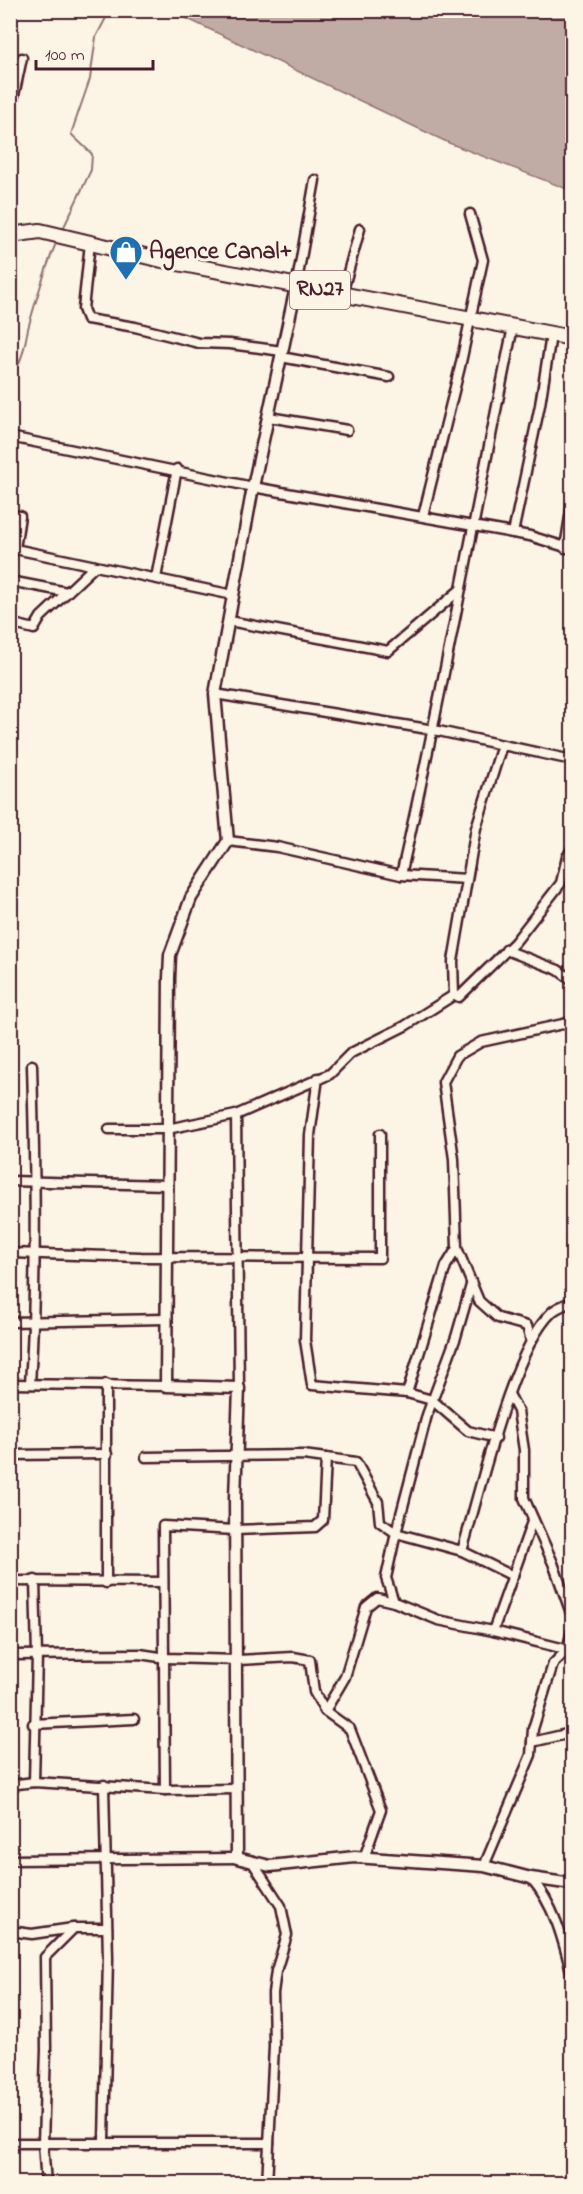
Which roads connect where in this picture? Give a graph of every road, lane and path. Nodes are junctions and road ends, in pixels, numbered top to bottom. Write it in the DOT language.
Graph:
graph roads {
  1 [pos="22,58"];
  2 [pos="10,114"];
  3 [pos="315,180"];
  4 [pos="470,214"];
  5 [pos="360,229"];
  6 [pos="12,233"];
  7 [pos="90,243"];
  8 [pos="296,287"];
  9 [pos="342,294"];
  10 [pos="470,320"];
  11 [pos="513,327"];
  12 [pos="551,335"];
  13 [pos="573,338"];
  14 [pos="282,354"];
  15 [pos="389,377"];
  16 [pos="269,417"];
  17 [pos="346,430"];
  18 [pos="10,437"];
  19 [pos="177,469"];
  20 [pos="253,486"];
  21 [pos="573,504"];
  22 [pos="10,515"];
  23 [pos="423,516"];
  24 [pos="471,525"];
  25 [pos="513,533"];
  26 [pos="569,549"];
  27 [pos="95,566"];
  28 [pos="156,578"];
  29 [pos="10,581"];
  30 [pos="461,589"];
  31 [pos="67,592"];
  32 [pos="233,595"];
  33 [pos="229,621"];
  34 [pos="10,623"];
  35 [pos="215,694"];
  36 [pos="434,730"];
  37 [pos="502,745"];
  38 [pos="573,760"];
  39 [pos="228,841"];
  40 [pos="573,849"];
  41 [pos="400,875"];
  42 [pos="467,879"];
  43 [pos="506,950"];
  44 [pos="573,980"];
  45 [pos="454,995"];
  46 [pos="573,1022"];
  47 [pos="32,1065"];
  48 [pos="318,1078"];
  49 [pos="236,1115"];
  50 [pos="109,1129"];
  51 [pos="167,1129"];
  52 [pos="380,1134"];
  53 [pos="10,1181"];
  54 [pos="36,1182"];
  55 [pos="166,1185"];
  56 [pos="457,1248"];
  57 [pos="10,1253"];
  58 [pos="35,1255"];
  59 [pos="165,1256"];
  60 [pos="308,1257"];
  61 [pos="239,1258"];
  62 [pos="471,1284"];
  63 [pos="573,1301"];
  64 [pos="165,1320"];
  65 [pos="34,1321"];
  66 [pos="10,1322"];
  67 [pos="531,1341"];
  68 [pos="10,1384"];
  69 [pos="30,1384"];
  70 [pos="106,1384"];
  71 [pos="166,1386"];
  72 [pos="239,1388"];
  73 [pos="407,1393"];
  74 [pos="509,1394"];
  75 [pos="432,1400"];
  76 [pos="496,1438"];
  77 [pos="107,1454"];
  78 [pos="10,1455"];
  79 [pos="146,1457"];
  80 [pos="237,1458"];
  81 [pos="326,1458"];
  82 [pos="533,1519"];
  83 [pos="235,1530"];
  84 [pos="396,1533"];
  85 [pos="462,1551"];
  86 [pos="513,1575"];
  87 [pos="34,1580"];
  88 [pos="10,1581"];
  89 [pos="163,1581"];
  90 [pos="106,1583"];
  91 [pos="394,1602"];
  92 [pos="573,1616"];
  93 [pos="573,1631"];
  94 [pos="493,1632"];
  95 [pos="570,1651"];
  96 [pos="10,1654"];
  97 [pos="37,1655"];
  98 [pos="166,1658"];
  99 [pos="238,1660"];
  100 [pos="325,1711"];
  101 [pos="134,1719"];
  102 [pos="33,1724"];
  103 [pos="573,1735"];
  104 [pos="532,1742"];
  105 [pos="34,1782"];
  106 [pos="10,1785"];
  107 [pos="104,1785"];
  108 [pos="236,1789"];
  109 [pos="165,1790"];
  110 [pos="237,1858"];
  111 [pos="364,1858"];
  112 [pos="106,1859"];
  113 [pos="10,1860"];
  114 [pos="253,1863"];
  115 [pos="484,1866"];
  116 [pos="531,1878"];
  117 [pos="573,1884"];
  118 [pos="74,1928"];
  119 [pos="107,1928"];
  120 [pos="10,1931"];
  121 [pos="573,1975"];
  122 [pos="104,2141"];
  123 [pos="10,2142"];
  124 [pos="43,2143"];
  125 [pos="269,2143"];
  126 [pos="46,2184"];
  127 [pos="267,2184"];
  1 -- 2 [label="street"];
  3 -- 8 [label="street"];
  4 -- 10 [label="street"];
  5 -- 9 [label="street"];
  6 -- 7 [label="main road, RN27"];
  7 -- 8 [label="main road, RN27"];
  7 -- 14 [label="street"];
  8 -- 9 [label="main road, RN27"];
  8 -- 14 [label="street"];
  9 -- 10 [label="main road, RN27"];
  10 -- 11 [label="main road, RN27"];
  10 -- 23 [label="street"];
  11 -- 12 [label="main road, RN27"];
  11 -- 24 [label="street"];
  12 -- 13 [label="main road, RN27"];
  12 -- 25 [label="street"];
  14 -- 15 [label="street"];
  14 -- 16 [label="street"];
  16 -- 17 [label="street"];
  16 -- 20 [label="street"];
  18 -- 19 [label="street"];
  19 -- 20 [label="street"];
  19 -- 28 [label="street"];
  20 -- 23 [label="street"];
  20 -- 32 [label="street"];
  21 -- 26 [label="street"];
  22 -- 27 [label="street"];
  23 -- 24 [label="street"];
  24 -- 25 [label="street"];
  24 -- 30 [label="street"];
  25 -- 26 [label="street"];
  27 -- 28 [label="street"];
  27 -- 31 [label="street"];
  28 -- 32 [label="street"];
  29 -- 31 [label="street"];
  30 -- 33 [label="street"];
  30 -- 36 [label="street"];
  31 -- 34 [label="street"];
  32 -- 33 [label="street"];
  33 -- 35 [label="street"];
  35 -- 36 [label="street"];
  35 -- 39 [label="street"];
  36 -- 37 [label="street"];
  36 -- 41 [label="street"];
  37 -- 38 [label="street"];
  37 -- 42 [label="street"];
  39 -- 41 [label="street"];
  39 -- 51 [label="street"];
  40 -- 43 [label="street"];
  41 -- 42 [label="street"];
  42 -- 45 [label="street"];
  43 -- 44 [label="street"];
  43 -- 45 [label="street"];
  45 -- 48 [label="street"];
  46 -- 56 [label="street"];
  47 -- 54 [label="street"];
  48 -- 49 [label="street"];
  48 -- 60 [label="street"];
  49 -- 51 [label="street"];
  49 -- 61 [label="street"];
  50 -- 51 [label="street"];
  51 -- 55 [label="street"];
  52 -- 60 [label="street"];
  53 -- 54 [label="street"];
  54 -- 55 [label="street"];
  54 -- 58 [label="street"];
  55 -- 59 [label="street"];
  56 -- 62 [label="street"];
  56 -- 73 [label="street"];
  57 -- 58 [label="street"];
  58 -- 59 [label="street"];
  58 -- 65 [label="street"];
  59 -- 61 [label="street"];
  59 -- 64 [label="street"];
  60 -- 61 [label="street"];
  60 -- 73 [label="street"];
  61 -- 72 [label="street"];
  62 -- 67 [label="street"];
  62 -- 75 [label="street"];
  63 -- 67 [label="street"];
  64 -- 65 [label="street"];
  64 -- 71 [label="street"];
  65 -- 66 [label="street"];
  65 -- 69 [label="street"];
  67 -- 74 [label="street"];
  68 -- 69 [label="street"];
  69 -- 70 [label="street"];
  70 -- 71 [label="street"];
  70 -- 77 [label="street"];
  71 -- 72 [label="street"];
  72 -- 80 [label="street"];
  73 -- 75 [label="street"];
  74 -- 76 [label="street"];
  74 -- 82 [label="street"];
  75 -- 76 [label="street"];
  75 -- 84 [label="street"];
  76 -- 85 [label="street"];
  77 -- 78 [label="street"];
  77 -- 90 [label="street"];
  79 -- 80 [label="street"];
  80 -- 81 [label="street"];
  80 -- 83 [label="street"];
  81 -- 83 [label="street"];
  81 -- 84 [label="street"];
  82 -- 86 [label="street"];
  82 -- 92 [label="street"];
  83 -- 89 [label="street"];
  83 -- 99 [label="street"];
  84 -- 85 [label="street"];
  84 -- 91 [label="street"];
  85 -- 86 [label="street"];
  86 -- 94 [label="street"];
  87 -- 88 [label="street"];
  87 -- 90 [label="street"];
  87 -- 97 [label="street"];
  89 -- 90 [label="street"];
  89 -- 98 [label="street"];
  91 -- 94 [label="street"];
  91 -- 100 [label="street"];
  93 -- 95 [label="street"];
  94 -- 95 [label="street"];
  95 -- 104 [label="street"];
  96 -- 97 [label="street"];
  97 -- 98 [label="street"];
  97 -- 102 [label="street"];
  98 -- 99 [label="street"];
  98 -- 109 [label="street"];
  99 -- 100 [label="street"];
  99 -- 108 [label="street"];
  100 -- 111 [label="street"];
  101 -- 102 [label="street"];
  102 -- 105 [label="street"];
  103 -- 104 [label="street"];
  104 -- 115 [label="street"];
  105 -- 106 [label="street"];
  105 -- 107 [label="street"];
  107 -- 109 [label="street"];
  107 -- 112 [label="street"];
  108 -- 109 [label="street"];
  108 -- 110 [label="street"];
  110 -- 112 [label="street"];
  110 -- 114 [label="street"];
  111 -- 114 [label="street"];
  111 -- 115 [label="street"];
  112 -- 113 [label="street"];
  112 -- 119 [label="street"];
  114 -- 125 [label="street"];
  115 -- 116 [label="street"];
  116 -- 117 [label="street"];
  116 -- 121 [label="street"];
  118 -- 119 [label="street"];
  118 -- 120 [label="street"];
  118 -- 124 [label="street"];
  119 -- 122 [label="street"];
  122 -- 124 [label="street"];
  122 -- 125 [label="street"];
  123 -- 124 [label="street"];
  124 -- 126 [label="street"];
  125 -- 127 [label="street"];
}
